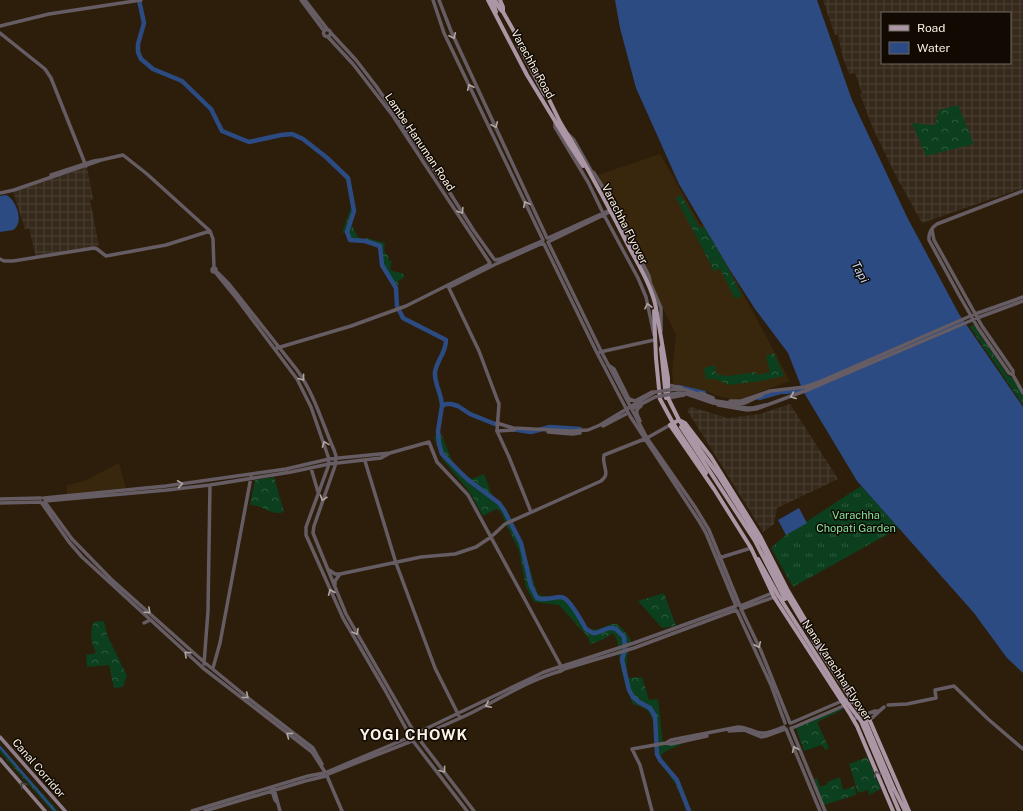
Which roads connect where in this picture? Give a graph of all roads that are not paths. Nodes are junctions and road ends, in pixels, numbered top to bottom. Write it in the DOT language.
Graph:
graph roads {
  1 [pos="141,0"];
  2 [pos="301,0"];
  3 [pos="306,0"];
  4 [pos="433,0"];
  5 [pos="439,0"];
  6 [pos="488,0"];
  7 [pos="494,0"];
  8 [pos="500,0"];
  9 [pos="503,12"];
  10 [pos="496,14"];
  11 [pos="0,26"];
  12 [pos="328,31"];
  13 [pos="0,33"];
  14 [pos="328,37"];
  15 [pos="488,109"];
  16 [pos="482,112"];
  17 [pos="555,122"];
  18 [pos="566,132"];
  19 [pos="570,143"];
  20 [pos="86,165"];
  21 [pos="591,171"];
  22 [pos="1023,191"];
  23 [pos="0,192"];
  24 [pos="614,211"];
  25 [pos="603,214"];
  26 [pos="210,231"];
  27 [pos="545,241"];
  28 [pos="636,250"];
  29 [pos="626,255"];
  30 [pos="0,259"];
  31 [pos="494,262"];
  32 [pos="649,280"];
  33 [pos="448,286"];
  34 [pos="1023,299"];
  35 [pos="655,309"];
  36 [pos="973,318"];
  37 [pos="260,326"];
  38 [pos="661,337"];
  39 [pos="655,343"];
  40 [pos="663,346"];
  41 [pos="279,347"];
  42 [pos="275,350"];
  43 [pos="599,352"];
  44 [pos="608,365"];
  45 [pos="668,385"];
  46 [pos="1023,392"];
  47 [pos="655,394"];
  48 [pos="762,395"];
  49 [pos="668,398"];
  50 [pos="765,405"];
  51 [pos="675,422"];
  52 [pos="497,423"];
  53 [pos="497,431"];
  54 [pos="647,437"];
  55 [pos="390,453"];
  56 [pos="336,458"];
  57 [pos="329,461"];
  58 [pos="365,461"];
  59 [pos="336,463"];
  60 [pos="311,468"];
  61 [pos="251,476"];
  62 [pos="210,484"];
  63 [pos="318,492"];
  64 [pos="0,500"];
  65 [pos="43,500"];
  66 [pos="0,503"];
  67 [pos="531,512"];
  68 [pos="305,529"];
  69 [pos="313,529"];
  70 [pos="491,537"];
  71 [pos="751,548"];
  72 [pos="721,558"];
  73 [pos="717,559"];
  74 [pos="396,563"];
  75 [pos="328,570"];
  76 [pos="340,574"];
  77 [pos="335,586"];
  78 [pos="775,595"];
  79 [pos="135,600"];
  80 [pos="132,603"];
  81 [pos="738,608"];
  82 [pos="786,609"];
  83 [pos="150,620"];
  84 [pos="793,622"];
  85 [pos="144,623"];
  86 [pos="619,650"];
  87 [pos="204,662"];
  88 [pos="202,668"];
  89 [pos="213,668"];
  90 [pos="562,668"];
  91 [pos="855,699"];
  92 [pos="843,703"];
  93 [pos="878,711"];
  94 [pos="458,713"];
  95 [pos="866,715"];
  96 [pos="460,718"];
  97 [pos="853,719"];
  98 [pos="870,721"];
  99 [pos="791,725"];
  100 [pos="856,726"];
  101 [pos="785,727"];
  102 [pos="416,732"];
  103 [pos="0,737"];
  104 [pos="411,739"];
  105 [pos="419,739"];
  106 [pos="1023,749"];
  107 [pos="0,759"];
  108 [pos="326,773"];
  109 [pos="273,789"];
  110 [pos="892,790"];
  111 [pos="893,796"];
  112 [pos="892,810"];
  113 [pos="46,811"];
  114 [pos="65,811"];
  115 [pos="192,811"];
  116 [pos="205,811"];
  117 [pos="280,811"];
  118 [pos="342,811"];
  119 [pos="467,811"];
  120 [pos="474,811"];
  121 [pos="652,811"];
  122 [pos="820,811"];
  123 [pos="825,811"];
  124 [pos="899,811"];
  125 [pos="908,811"];
  1 -- 11 [label="street"];
  2 -- 12 [label="street"];
  3 -- 12 [label="street"];
  16 -- 4 [label="street, one-way"];
  5 -- 15 [label="street, one-way"];
  6 -- 10 [label="main road"];
  7 -- 9 [label="main road"];
  7 -- 10 [label="main road"];
  8 -- 9 [label="main road"];
  9 -- 18 [label="main road, Varachha Flyover"];
  10 -- 17 [label="main road, Varachha Road"];
  12 -- 14 [label="street"];
  12 -- 14 [label="street, Lambe Hanuman Road"];
  12 -- 31 [label="street, one-way"];
  13 -- 20 [label="street"];
  14 -- 31 [label="street, Lambe Hanuman Road"];
  15 -- 16 [label="street"];
  15 -- 27 [label="street, one-way"];
  27 -- 16 [label="street, one-way"];
  17 -- 19 [label="main road, Varachha Flyover"];
  17 -- 25 [label="street"];
  18 -- 19 [label="main road, Varachha Flyover"];
  18 -- 21 [label="street"];
  19 -- 35 [label="main road, Varachha Flyover, bridge"];
  20 -- 23 [label="street"];
  20 -- 26 [label="street"];
  21 -- 24 [label="street"];
  21 -- 28 [label="street"];
  22 -- 36 [label="street"];
  24 -- 25 [label="street"];
  24 -- 32 [label="street, bridge"];
  25 -- 27 [label="street"];
  25 -- 29 [label="street"];
  26 -- 30 [label="street"];
  26 -- 37 [label="street"];
  27 -- 31 [label="street"];
  27 -- 43 [label="street"];
  28 -- 29 [label="street"];
  28 -- 32 [label="street"];
  39 -- 29 [label="street, one-way"];
  31 -- 33 [label="street"];
  32 -- 38 [label="street"];
  33 -- 41 [label="street"];
  33 -- 52 [label="street"];
  34 -- 36 [label="street"];
  35 -- 38 [label="main road, Varachha Flyover"];
  35 -- 39 [label="main road, Varachha Flyover"];
  36 -- 46 [label="street"];
  36 -- 48 [label="street"];
  36 -- 50 [label="street, one-way"];
  37 -- 41 [label="street"];
  37 -- 42 [label="street"];
  38 -- 40 [label="main road, Varachha Flyover"];
  39 -- 43 [label="street"];
  39 -- 51 [label="main road"];
  39 -- 51 [label="main road"];
  40 -- 45 [label="main road"];
  40 -- 51 [label="main road"];
  41 -- 42 [label="street"];
  41 -- 56 [label="street, one-way"];
  57 -- 42 [label="street, one-way"];
  43 -- 44 [label="street"];
  43 -- 54 [label="street"];
  44 -- 47 [label="street, bridge"];
  44 -- 54 [label="street"];
  45 -- 48 [label="street, bridge"];
  45 -- 49 [label="main road"];
  47 -- 48 [label="street, bridge"];
  47 -- 50 [label="street, bridge"];
  47 -- 52 [label="street, bridge"];
  47 -- 53 [label="street, bridge"];
  47 -- 54 [label="street, bridge"];
  49 -- 50 [label="street, bridge"];
  49 -- 51 [label="main road"];
  51 -- 54 [label="street"];
  51 -- 71 [label="main road"];
  51 -- 78 [label="main road"];
  51 -- 82 [label="main road"];
  51 -- 91 [label="main road"];
  51 -- 110 [label="main road, Nana Varachha Flyover, bridge"];
  52 -- 53 [label="street"];
  53 -- 67 [label="street"];
  54 -- 67 [label="street"];
  54 -- 72 [label="street"];
  54 -- 73 [label="street"];
  55 -- 56 [label="street"];
  55 -- 58 [label="street"];
  55 -- 70 [label="street"];
  56 -- 57 [label="street"];
  56 -- 59 [label="street"];
  57 -- 59 [label="street"];
  57 -- 60 [label="street"];
  57 -- 61 [label="street"];
  57 -- 63 [label="street"];
  58 -- 59 [label="street"];
  58 -- 74 [label="street"];
  59 -- 69 [label="street, one-way"];
  60 -- 61 [label="street"];
  60 -- 63 [label="street"];
  61 -- 62 [label="street"];
  65 -- 61 [label="street, one-way"];
  61 -- 89 [label="street"];
  62 -- 65 [label="street"];
  62 -- 87 [label="street"];
  63 -- 68 [label="street"];
  64 -- 65 [label="street"];
  65 -- 66 [label="street"];
  65 -- 79 [label="street"];
  65 -- 80 [label="street"];
  67 -- 70 [label="street"];
  68 -- 69 [label="street"];
  104 -- 68 [label="street, one-way"];
  69 -- 75 [label="street"];
  70 -- 74 [label="street"];
  70 -- 90 [label="street"];
  71 -- 72 [label="street"];
  71 -- 78 [label="main road"];
  72 -- 73 [label="street"];
  72 -- 81 [label="street"];
  73 -- 81 [label="street"];
  74 -- 76 [label="street"];
  74 -- 94 [label="street"];
  75 -- 76 [label="street"];
  75 -- 77 [label="street"];
  76 -- 77 [label="street"];
  77 -- 102 [label="street, one-way"];
  78 -- 81 [label="street"];
  78 -- 82 [label="main road"];
  78 -- 84 [label="main road"];
  79 -- 80 [label="street"];
  79 -- 87 [label="street, one-way"];
  80 -- 83 [label="street"];
  81 -- 86 [label="street"];
  81 -- 86 [label="street"];
  81 -- 99 [label="street, one-way"];
  81 -- 101 [label="street"];
  82 -- 84 [label="main road"];
  83 -- 85 [label="street"];
  88 -- 83 [label="street, one-way"];
  84 -- 92 [label="main road"];
  84 -- 110 [label="main road, Nana Varachha Flyover, bridge"];
  86 -- 90 [label="street"];
  87 -- 88 [label="street"];
  87 -- 89 [label="street"];
  108 -- 88 [label="street, one-way"];
  89 -- 108 [label="street, one-way"];
  90 -- 94 [label="street"];
  90 -- 96 [label="street, one-way"];
  91 -- 92 [label="street"];
  91 -- 95 [label="main road"];
  92 -- 97 [label="main road"];
  92 -- 99 [label="street"];
  93 -- 95 [label="street"];
  93 -- 98 [label="street"];
  93 -- 106 [label="street"];
  94 -- 96 [label="street"];
  94 -- 102 [label="street"];
  95 -- 97 [label="street"];
  95 -- 98 [label="main road"];
  96 -- 105 [label="street"];
  97 -- 100 [label="main road"];
  98 -- 100 [label="street"];
  98 -- 125 [label="main road"];
  99 -- 101 [label="street"];
  99 -- 101 [label="street"];
  99 -- 123 [label="street"];
  112 -- 100 [label="main road, one-way"];
  101 -- 121 [label="street"];
  122 -- 101 [label="street, one-way"];
  102 -- 104 [label="street"];
  102 -- 105 [label="street"];
  103 -- 114 [label="main road, Canal Corridor"];
  104 -- 105 [label="street"];
  104 -- 108 [label="street"];
  104 -- 119 [label="street"];
  105 -- 120 [label="street, one-way"];
  113 -- 107 [label="main road, one-way"];
  108 -- 109 [label="street"];
  108 -- 118 [label="street"];
  109 -- 115 [label="street"];
  109 -- 116 [label="street"];
  109 -- 117 [label="street"];
  110 -- 111 [label="main road, Nana Varachha Flyover"];
  110 -- 125 [label="main road, Nana Varachha Flyover"];
  111 -- 112 [label="main road"];
  111 -- 124 [label="main road, Nana Varachha Flyover"];
}
